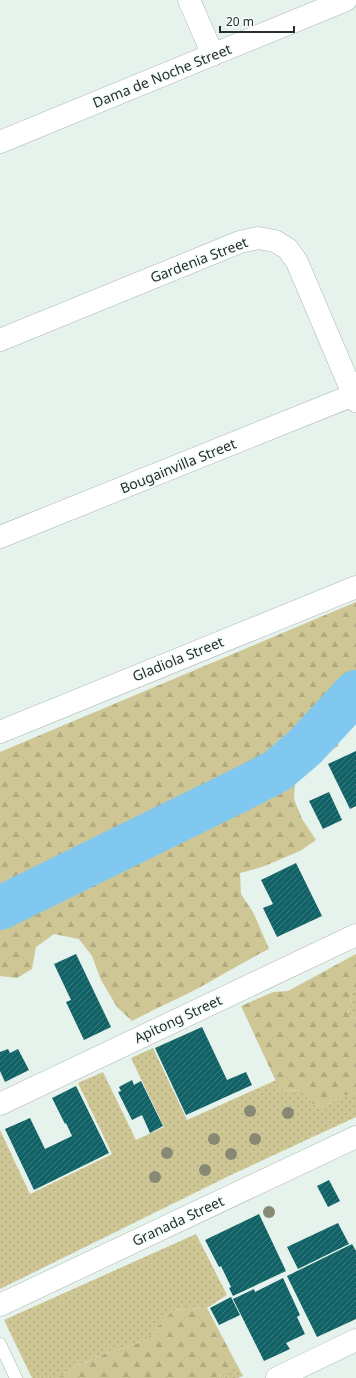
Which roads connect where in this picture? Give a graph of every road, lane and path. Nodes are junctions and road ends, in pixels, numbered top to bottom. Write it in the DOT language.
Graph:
graph roads {
  1 [pos="189,0"];
  2 [pos="346,0"];
  3 [pos="213,55"];
  4 [pos="0,142"];
  5 [pos="0,340"];
  6 [pos="355,396"];
  7 [pos="0,538"];
  8 [pos="356,587"];
  9 [pos="0,732"];
  10 [pos="356,935"];
  11 [pos="0,1104"];
  12 [pos="356,1138"];
  13 [pos="0,1305"];
  14 [pos="356,1340"];
  15 [pos="0,1344"];
  16 [pos="16,1378"];
  17 [pos="277,1378"];
  1 -- 3 [label="street"];
  2 -- 3 [label="street, Dama de Noche Street"];
  3 -- 4 [label="street, Dama de Noche Street"];
  5 -- 6 [label="street, Gardenia Street"];
  6 -- 7 [label="street, Bougainvilla Street"];
  8 -- 9 [label="street, Gladiola Street"];
  10 -- 11 [label="street, Apitong Street"];
  12 -- 13 [label="street, Granada Street"];
  14 -- 17 [label="street"];
  15 -- 16 [label="lane"];
}
